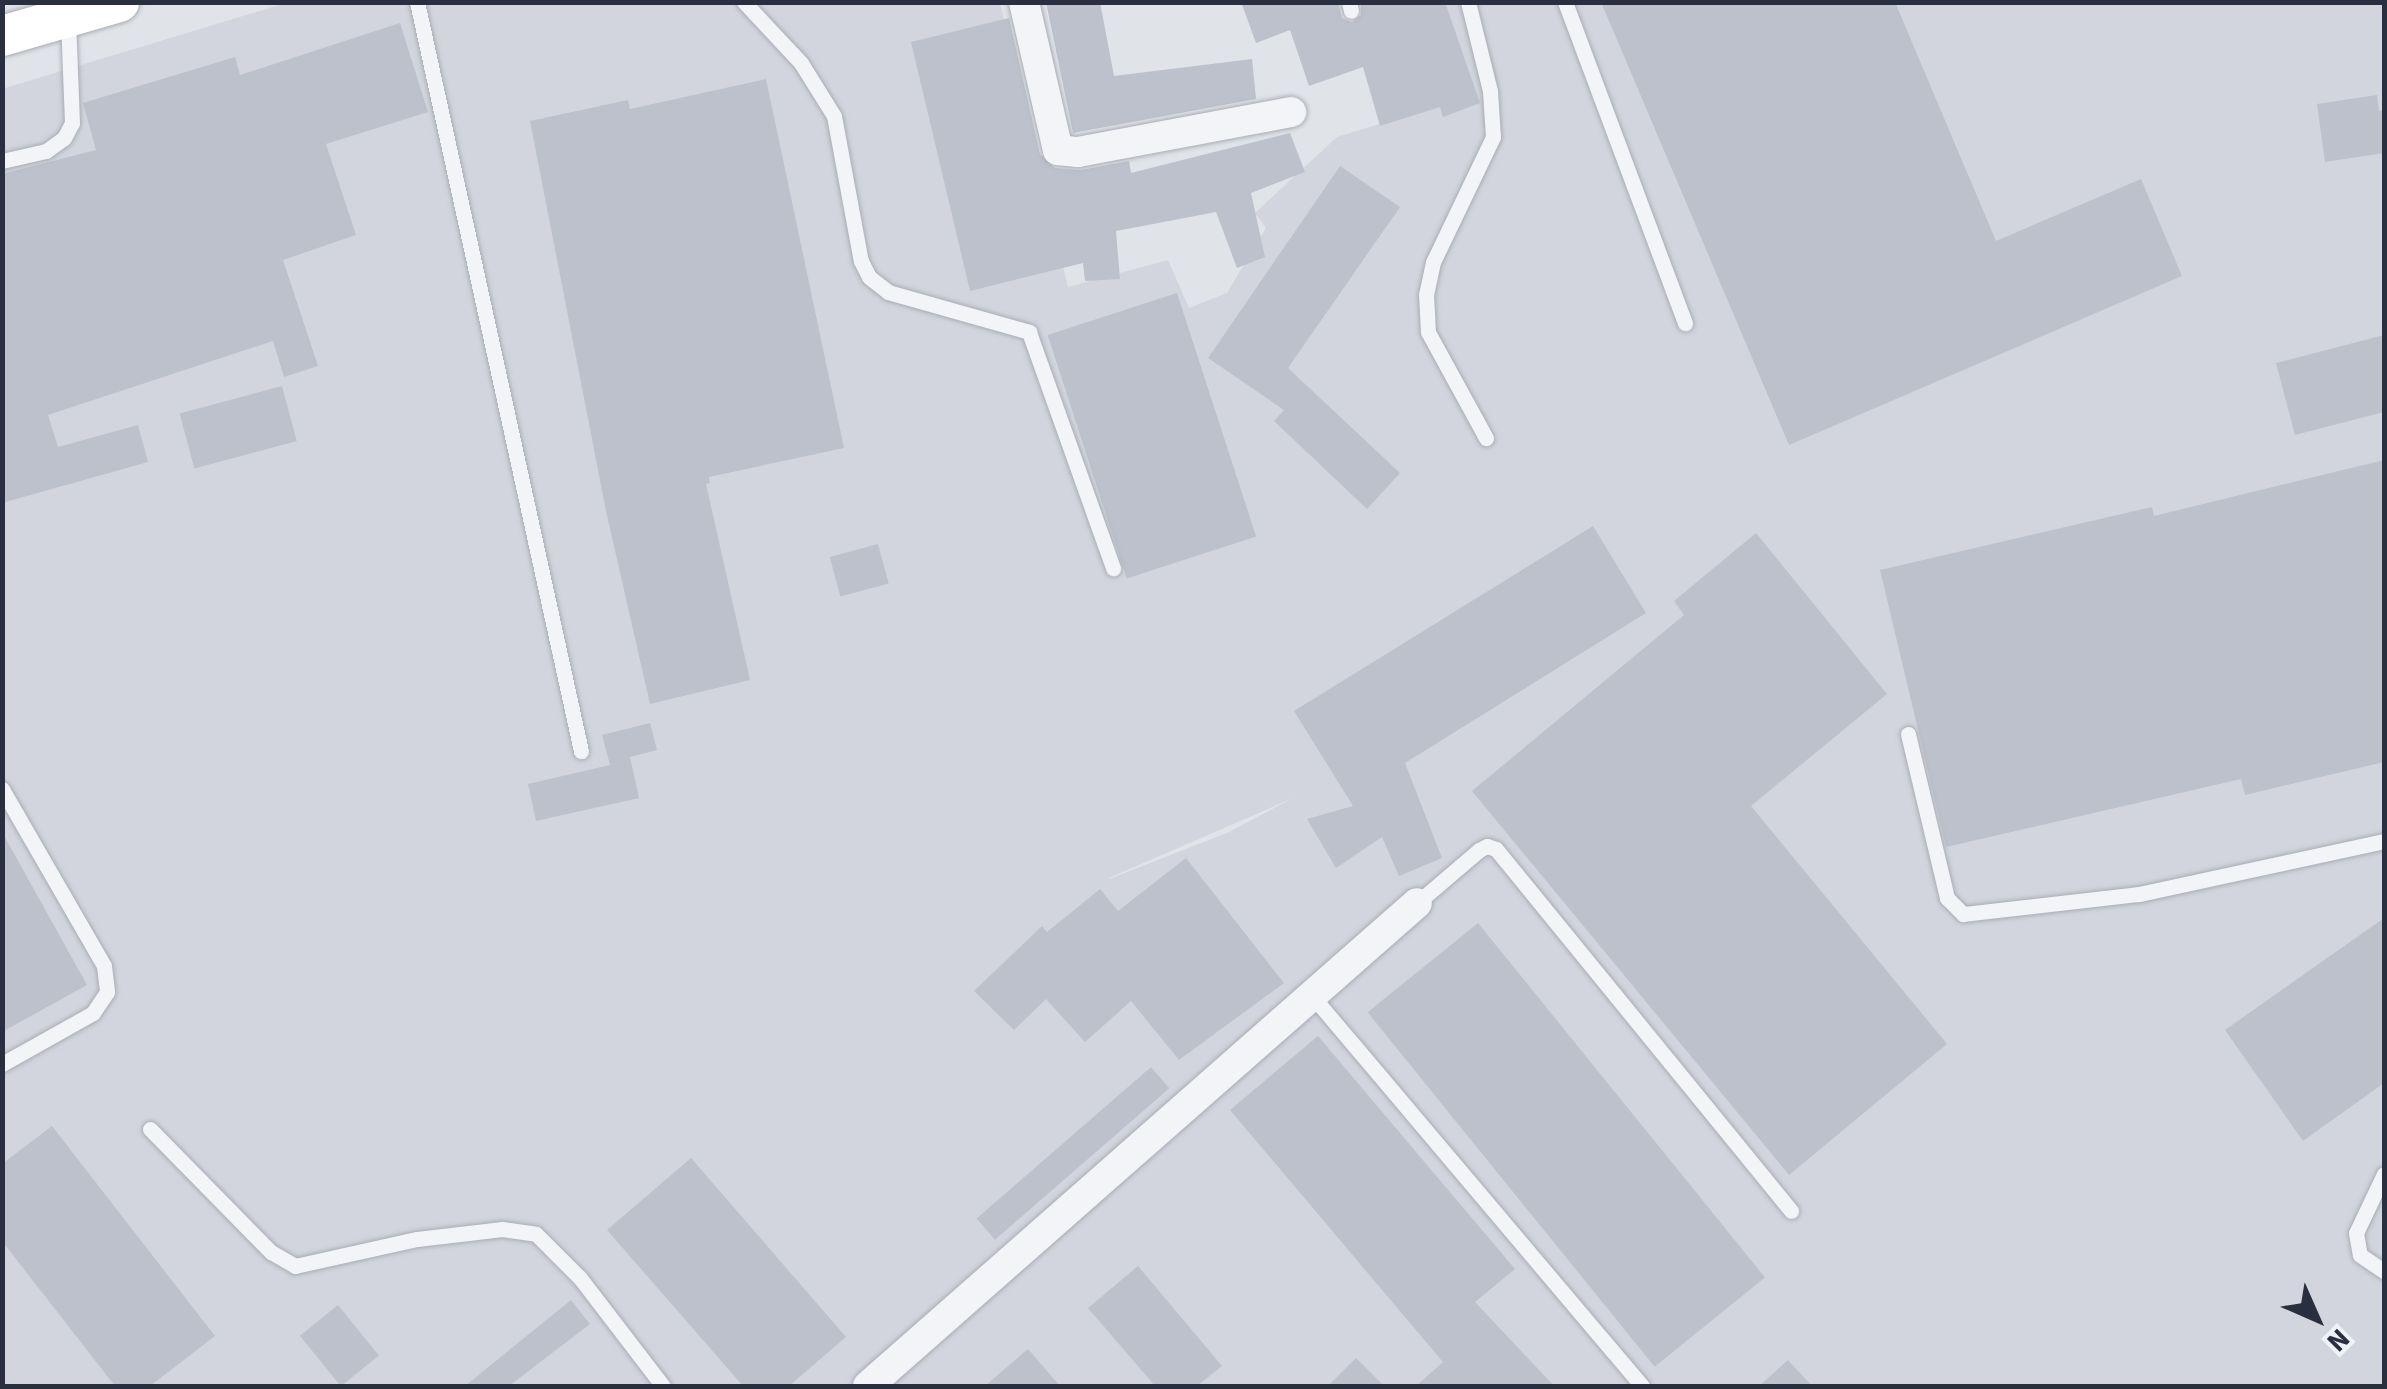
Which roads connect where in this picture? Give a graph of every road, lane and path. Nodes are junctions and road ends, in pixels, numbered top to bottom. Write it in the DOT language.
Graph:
graph roads {
  1 [pos="119,2"];
  2 [pos="417,2"];
  3 [pos="744,2"];
  4 [pos="1024,2"];
  5 [pos="1468,2"];
  6 [pos="1565,2"];
  7 [pos="68,16"];
  8 [pos="2,36"];
  9 [pos="1291,112"];
  10 [pos="2,161"];
  11 [pos="1685,323"];
  12 [pos="1486,438"];
  13 [pos="1113,568"];
  14 [pos="1908,734"];
  15 [pos="582,751"];
  16 [pos="2,789"];
  17 [pos="2384,840"];
  18 [pos="1417,903"];
  19 [pos="1314,998"];
  20 [pos="2,1064"];
  21 [pos="150,1129"];
  22 [pos="2384,1174"];
  23 [pos="1791,1211"];
  24 [pos="2384,1271"];
  25 [pos="663,1386"];
  26 [pos="868,1386"];
  27 [pos="1642,1386"];
  1 -- 7 [label="main road"];
  2 -- 15 [label="lane"];
  3 -- 13 [label="lane"];
  4 -- 9 [label="street"];
  5 -- 12 [label="lane"];
  6 -- 11 [label="lane"];
  7 -- 8 [label="main road"];
  7 -- 10 [label="lane"];
  14 -- 17 [label="lane"];
  16 -- 20 [label="lane"];
  18 -- 19 [label="street"];
  18 -- 23 [label="lane"];
  19 -- 26 [label="street"];
  19 -- 27 [label="lane"];
  21 -- 25 [label="lane"];
  22 -- 24 [label="lane"];
}
